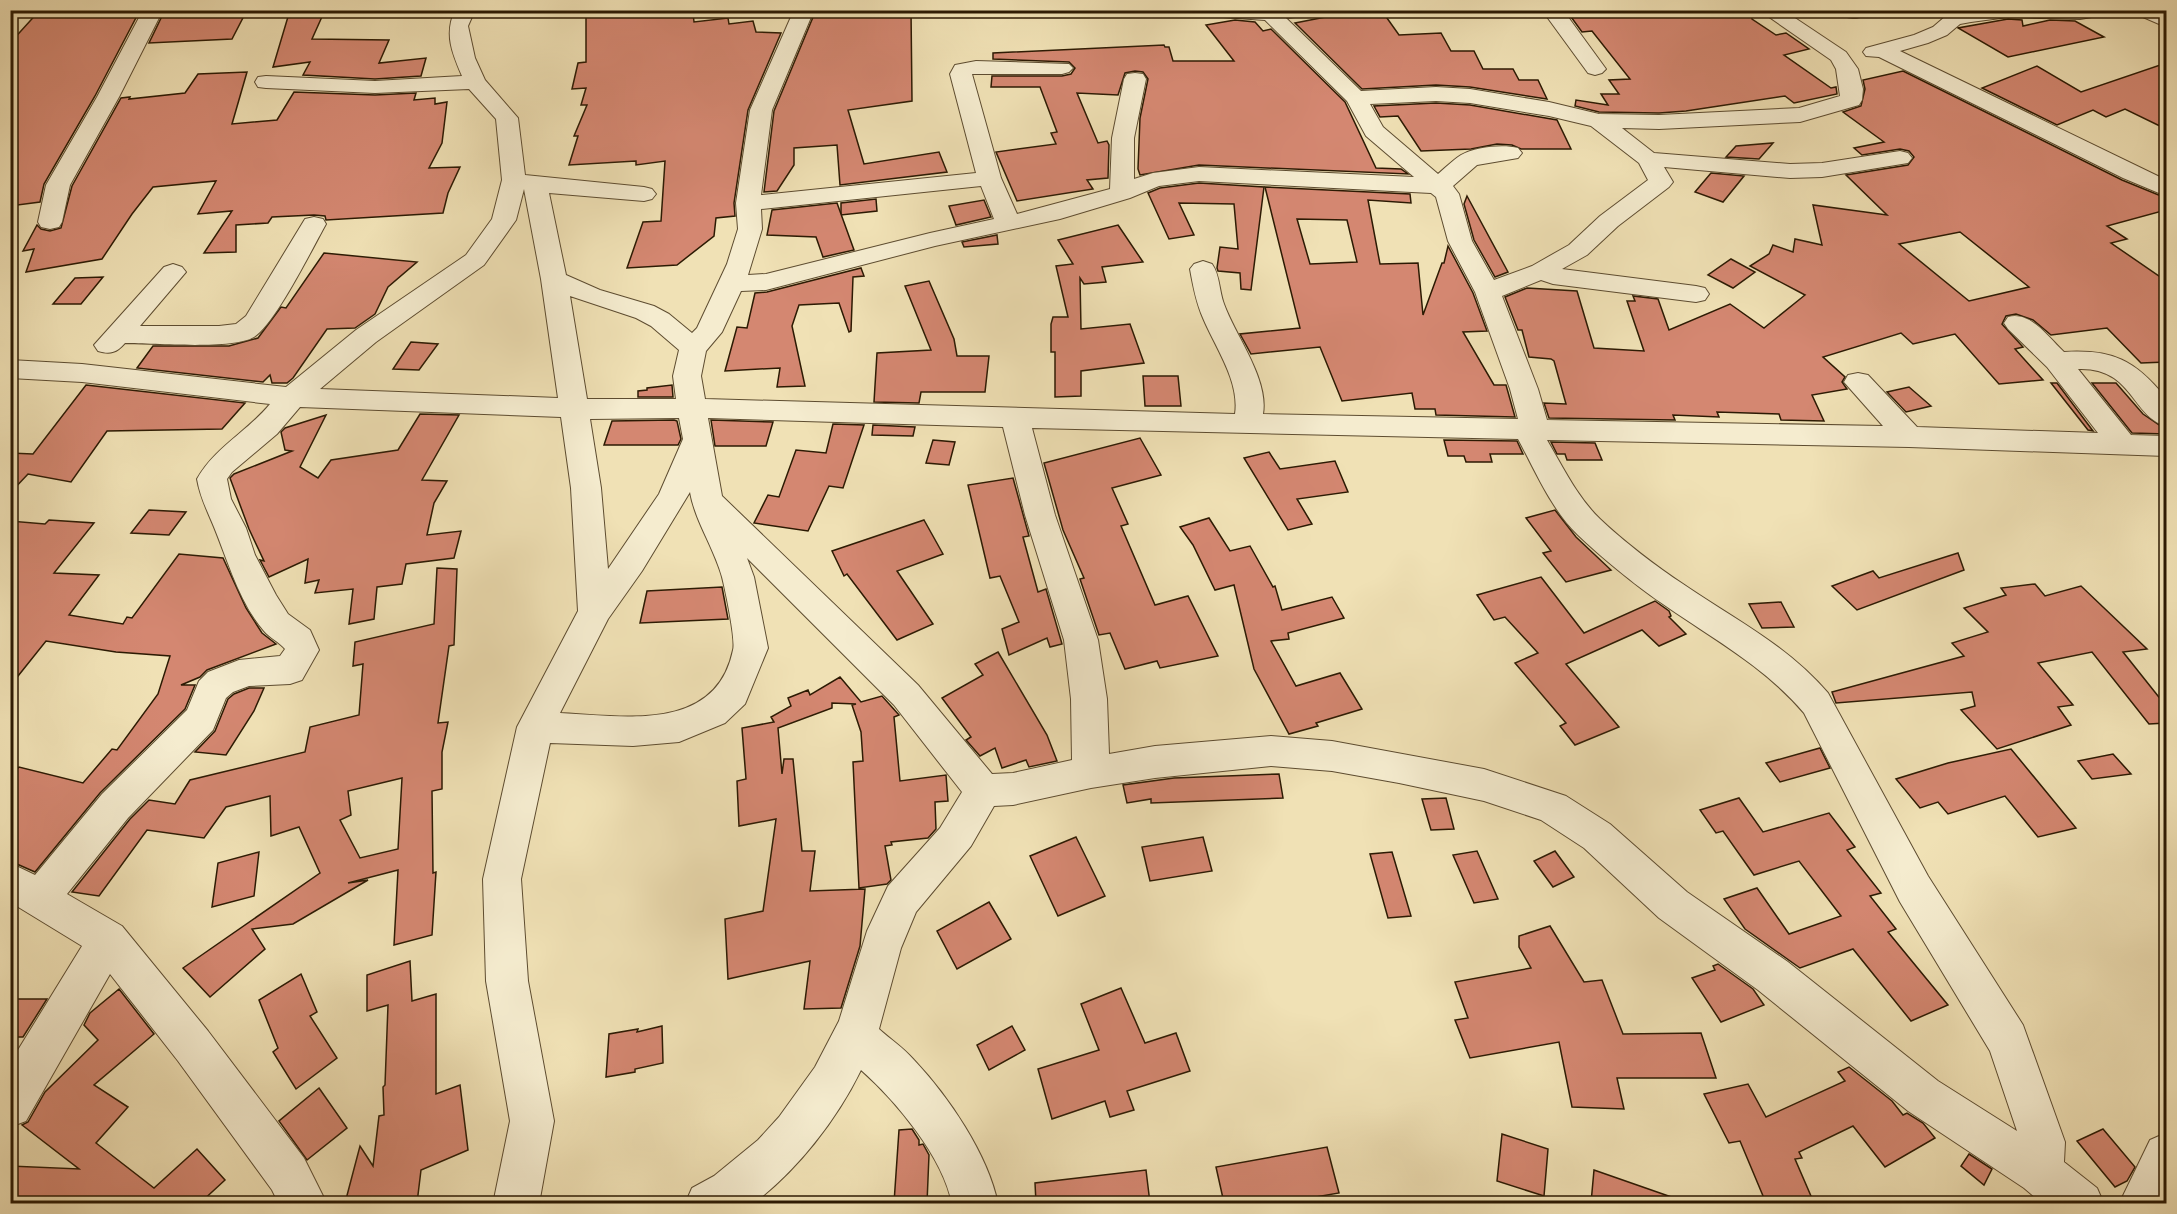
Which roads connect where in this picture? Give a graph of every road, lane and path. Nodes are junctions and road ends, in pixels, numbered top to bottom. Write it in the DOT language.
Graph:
graph roads {
  1 [pos="153,10"];
  2 [pos="465,10"];
  3 [pos="804,10"];
  4 [pos="1209,10"];
  5 [pos="1314,10"];
  6 [pos="1552,10"];
  7 [pos="1769,10"];
  8 [pos="2102,10"];
  9 [pos="2143,10"];
  10 [pos="1267,12"];
  11 [pos="2166,21"];
  12 [pos="1883,51"];
  13 [pos="1839,56"];
  14 [pos="1062,68"];
  15 [pos="1595,69"];
  16 [pos="1135,79"];
  17 [pos="266,82"];
  18 [pos="475,82"];
  19 [pos="1356,98"];
  20 [pos="1599,121"];
  21 [pos="1510,153"];
  22 [pos="1900,158"];
  23 [pos="1648,159"];
  24 [pos="989,178"];
  25 [pos="525,182"];
  26 [pos="1439,186"];
  27 [pos="2166,189"];
  28 [pos="1122,193"];
  29 [pos="644,194"];
  30 [pos="748,203"];
  31 [pos="50,222"];
  32 [pos="1009,224"];
  33 [pos="314,225"];
  34 [pos="1203,268"];
  35 [pos="1541,271"];
  36 [pos="173,272"];
  37 [pos="554,279"];
  38 [pos="733,283"];
  39 [pos="1488,291"];
  40 [pos="1696,294"];
  41 [pos="2017,322"];
  42 [pos="118,334"];
  43 [pos="693,348"];
  44 [pos="2057,361"];
  45 [pos="10,369"];
  46 [pos="82,373"];
  47 [pos="1858,382"];
  48 [pos="291,397"];
  49 [pos="574,408"];
  50 [pos="2166,416"];
  51 [pos="1015,417"];
  52 [pos="695,424"];
  53 [pos="1247,424"];
  54 [pos="1531,430"];
  55 [pos="1909,436"];
  56 [pos="2122,444"];
  57 [pos="2166,446"];
  58 [pos="707,500"];
  59 [pos="595,611"];
  60 [pos="536,727"];
  61 [pos="1091,772"];
  62 [pos="983,789"];
  63 [pos="25,890"];
  64 [pos="108,940"];
  65 [pos="854,1036"];
  66 [pos="10,1105"];
  67 [pos="2166,1156"];
  68 [pos="2040,1172"];
  69 [pos="304,1203"];
  70 [pos="516,1203"];
  71 [pos="708,1203"];
  72 [pos="975,1203"];
  73 [pos="2081,1203"];
  74 [pos="2142,1203"];
  1 -- 31 [label="street"];
  2 -- 18 [label="street"];
  3 -- 30 [label="street"];
  4 -- 10 [label="street"];
  5 -- 10 [label="street"];
  6 -- 15 [label="street"];
  7 -- 13 [label="street"];
  8 -- 12 [label="street"];
  9 -- 11 [label="street"];
  10 -- 19 [label="street"];
  12 -- 13 [label="street"];
  12 -- 27 [label="street"];
  13 -- 20 [label="street"];
  14 -- 24 [label="street"];
  16 -- 28 [label="street"];
  17 -- 18 [label="street"];
  18 -- 25 [label="street"];
  19 -- 20 [label="street"];
  19 -- 26 [label="street"];
  20 -- 23 [label="street"];
  21 -- 26 [label="street"];
  22 -- 23 [label="street"];
  23 -- 35 [label="street"];
  24 -- 30 [label="street"];
  24 -- 32 [label="street"];
  25 -- 29 [label="street"];
  25 -- 37 [label="street"];
  25 -- 48 [label="street"];
  26 -- 28 [label="street"];
  26 -- 39 [label="street"];
  28 -- 32 [label="street"];
  30 -- 38 [label="street"];
  32 -- 38 [label="street"];
  33 -- 42 [label="street"];
  34 -- 53 [label="street"];
  35 -- 39 [label="street"];
  35 -- 40 [label="street"];
  36 -- 42 [label="street"];
  37 -- 43 [label="street"];
  37 -- 49 [label="street"];
  38 -- 43 [label="street"];
  39 -- 54 [label="street"];
  41 -- 44 [label="street"];
  42 -- 46 [label="street"];
  43 -- 52 [label="street"];
  44 -- 50 [label="street"];
  44 -- 56 [label="street"];
  45 -- 46 [label="street"];
  46 -- 48 [label="street"];
  47 -- 55 [label="street"];
  48 -- 49 [label="street"];
  48 -- 63 [label="street"];
  49 -- 52 [label="street"];
  49 -- 59 [label="street"];
  51 -- 52 [label="street"];
  51 -- 53 [label="street"];
  51 -- 61 [label="street"];
  52 -- 58 [label="street"];
  52 -- 59 [label="street"];
  53 -- 54 [label="street"];
  54 -- 55 [label="street"];
  54 -- 68 [label="street"];
  55 -- 56 [label="street"];
  56 -- 57 [label="street"];
  58 -- 60 [label="street"];
  58 -- 62 [label="street"];
  59 -- 60 [label="street"];
  60 -- 70 [label="street"];
  61 -- 62 [label="street"];
  61 -- 68 [label="street"];
  62 -- 65 [label="street"];
  63 -- 64 [label="street"];
  64 -- 66 [label="street"];
  64 -- 69 [label="street"];
  65 -- 71 [label="street"];
  65 -- 72 [label="street"];
  67 -- 74 [label="street"];
  68 -- 73 [label="street"];
}
